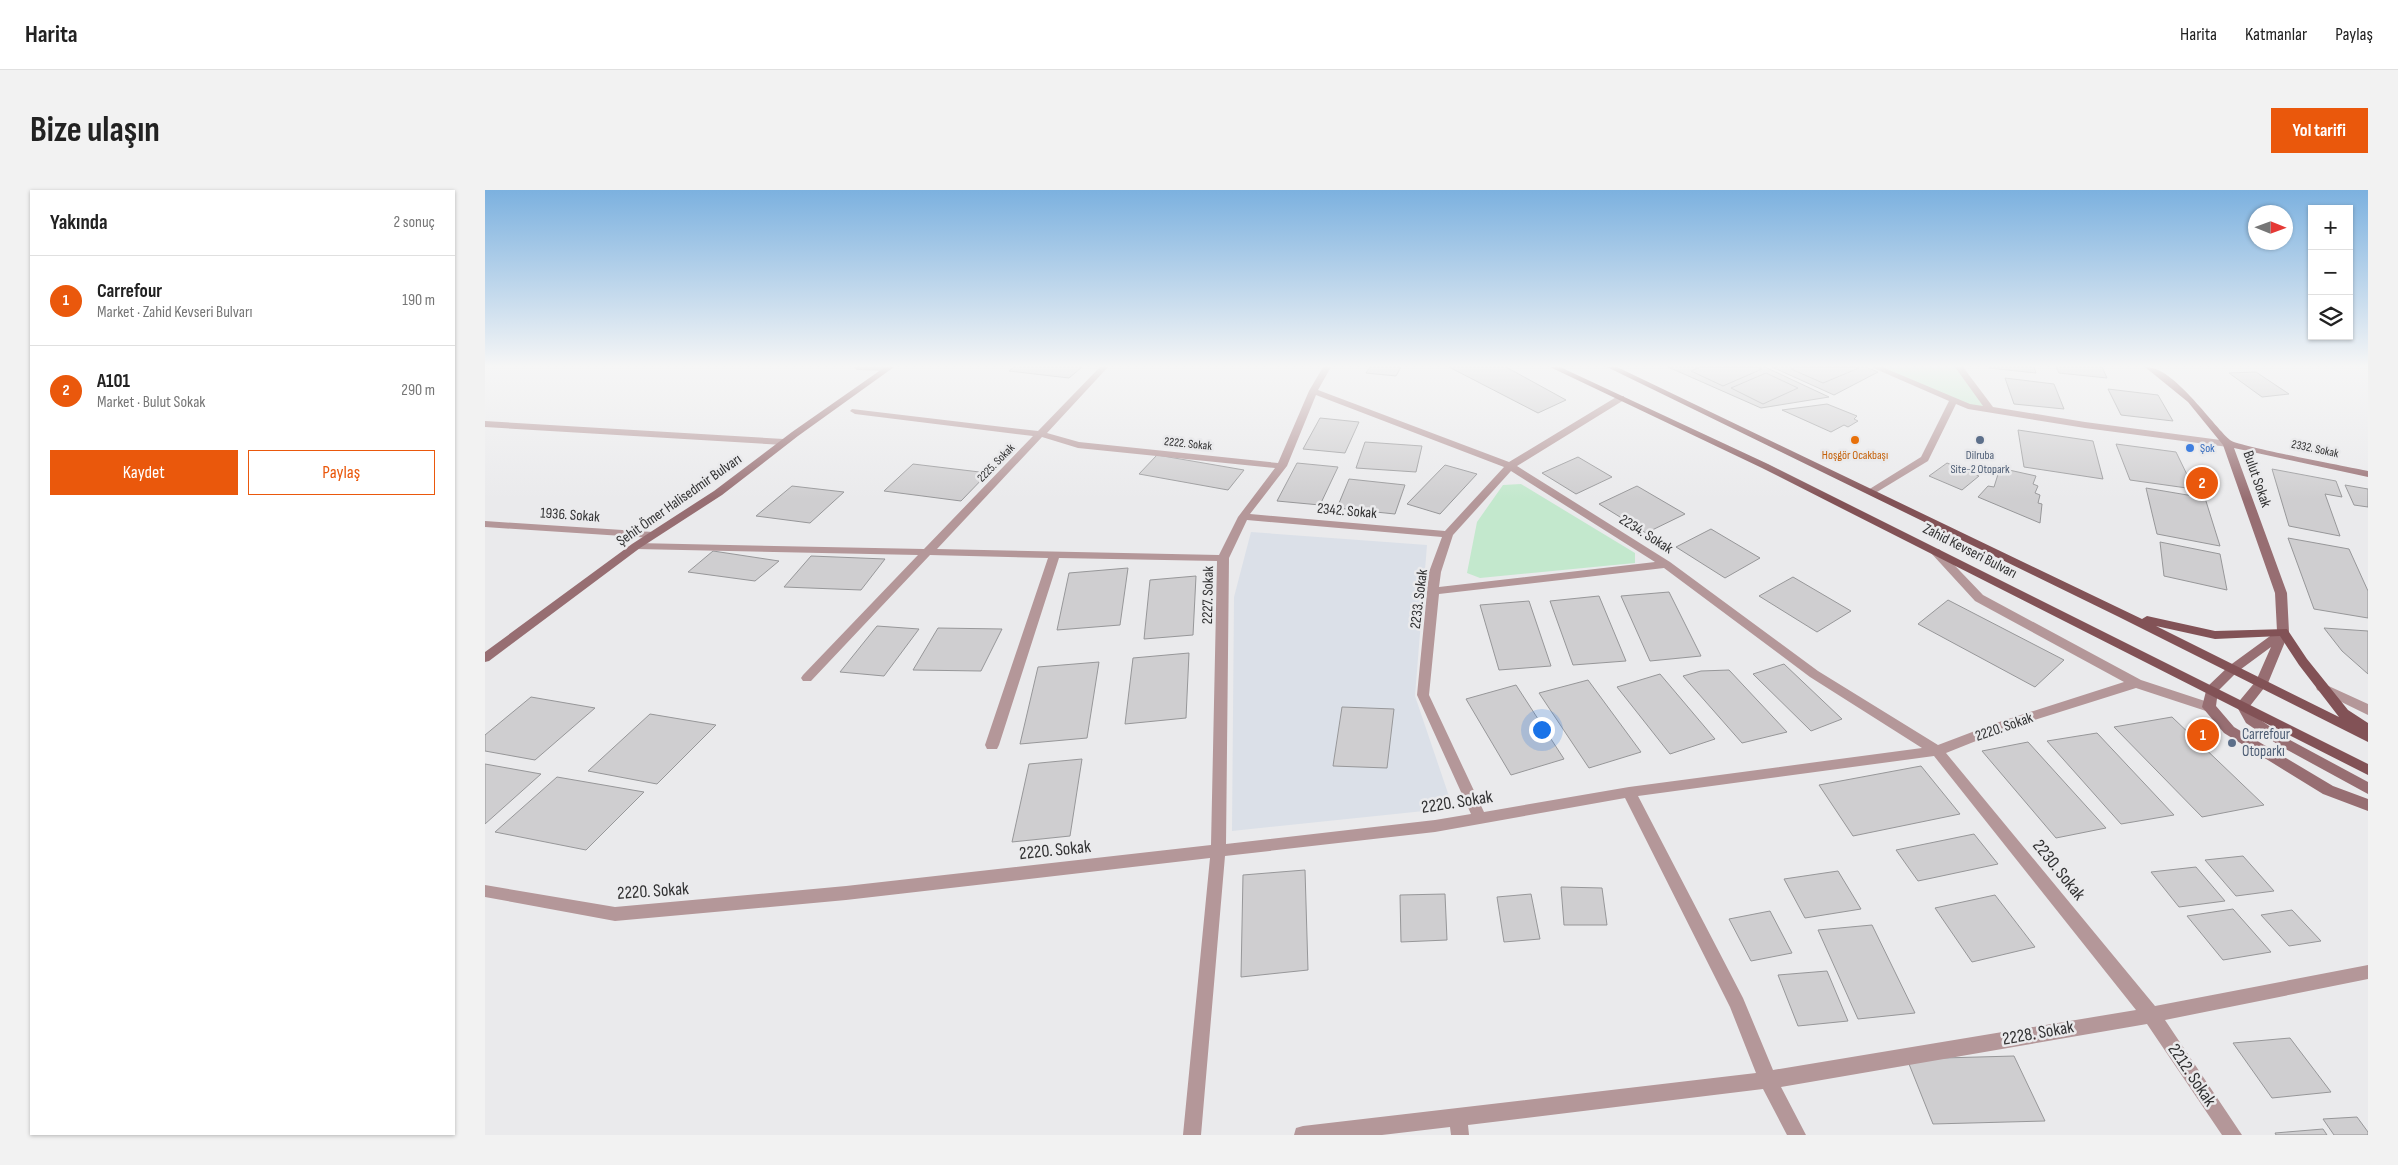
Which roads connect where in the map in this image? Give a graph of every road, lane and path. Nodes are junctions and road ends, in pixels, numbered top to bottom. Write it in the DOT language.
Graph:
graph roads {
  1 [pos="828,411"];
  2 [pos="855,411"];
  3 [pos="1063,411"];
  4 [pos="1305,411"];
  5 [pos="1364,411"];
  6 [pos="1600,411"];
  7 [pos="1649,411"];
  8 [pos="1703,411"];
  9 [pos="1949,411"];
  10 [pos="1997,411"];
  11 [pos="2200,411"];
  12 [pos="485,424"];
  13 [pos="1041,434"];
  14 [pos="784,442"];
  15 [pos="2228,444"];
  16 [pos="1282,466"];
  17 [pos="1510,466"];
  18 [pos="2368,474"];
  19 [pos="1871,492"];
  20 [pos="1243,517"];
  21 [pos="485,524"];
  22 [pos="1448,534"];
  23 [pos="653,535"];
  24 [pos="636,546"];
  25 [pos="1935,551"];
  26 [pos="925,554"];
  27 [pos="1054,556"];
  28 [pos="1223,558"];
  29 [pos="1666,564"];
  30 [pos="1434,591"];
  31 [pos="2123,614"];
  32 [pos="2283,632"];
  33 [pos="485,658"];
  34 [pos="2233,669"];
  35 [pos="807,678"];
  36 [pos="2136,683"];
  37 [pos="2262,683"];
  38 [pos="2322,687"];
  39 [pos="2212,690"];
  40 [pos="2243,705"];
  41 [pos="2209,707"];
  42 [pos="2368,710"];
  43 [pos="2368,730"];
  44 [pos="2368,737"];
  45 [pos="992,745"];
  46 [pos="1937,751"];
  47 [pos="2368,770"];
  48 [pos="2368,789"];
  49 [pos="1629,792"];
  50 [pos="2368,805"];
  51 [pos="1481,818"];
  52 [pos="1218,851"];
  53 [pos="485,891"];
  54 [pos="2368,972"];
  55 [pos="2151,1015"];
  56 [pos="1768,1080"];
  57 [pos="1459,1126"];
  58 [pos="1192,1135"];
  59 [pos="1303,1135"];
  60 [pos="1797,1135"];
  61 [pos="2233,1135"];
  1 -- 14 [label="main road, Şehit Ömer Halisedmir Bulvarı"];
  2 -- 13 [label="street, 2222. Sokak"];
  3 -- 13 [label="street, 2225. Sokak"];
  4 -- 16 [label="street, 2227. Sokak"];
  5 -- 17 [label="street, 2234. Sokak"];
  6 -- 17 [label="street, 2233. Sokak"];
  7 -- 25 [label="main road, Zahid Kevseri Bulvarı"];
  8 -- 19 [label="main road, Zahid Kevseri Bulvarı"];
  9 -- 19 [label="street"];
  10 -- 15 [label="street"];
  11 -- 15 [label="main road, Bulut Sokak"];
  12 -- 14 [label="street"];
  13 -- 16 [label="street, 2222. Sokak"];
  13 -- 26 [label="street, 2225. Sokak"];
  14 -- 23 [label="main road, Şehit Ömer Halisedmir Bulvarı"];
  15 -- 18 [label="main road, 2332. Sokak"];
  15 -- 32 [label="main road, Bulut Sokak"];
  16 -- 20 [label="street, 2227. Sokak"];
  17 -- 22 [label="street, 2233. Sokak"];
  17 -- 29 [label="street, 2234. Sokak"];
  19 -- 31 [label="main road, Zahid Kevseri Bulvarı"];
  20 -- 22 [label="street, 2342. Sokak"];
  20 -- 28 [label="street, 2227. Sokak"];
  21 -- 23 [label="street, 1936. Sokak"];
  22 -- 30 [label="street, 2233. Sokak"];
  23 -- 24 [label="main road, Şehit Ömer Halisedmir Bulvarı"];
  24 -- 26 [label="street"];
  24 -- 33 [label="main road, Şehit Ömer Halisedmir Bulvarı"];
  25 -- 36 [label="street"];
  25 -- 39 [label="main road, Zahid Kevseri Bulvarı"];
  26 -- 27 [label="street"];
  26 -- 35 [label="street, 2225. Sokak"];
  27 -- 28 [label="street"];
  27 -- 45 [label="street"];
  28 -- 52 [label="street, 2227. Sokak"];
  29 -- 30 [label="street"];
  29 -- 46 [label="street, 2234. Sokak"];
  30 -- 51 [label="street, 2233. Sokak"];
  31 -- 32 [label="main road"];
  31 -- 34 [label="main road, Zahid Kevseri Bulvarı"];
  32 -- 34 [label="main road"];
  32 -- 37 [label="main road"];
  32 -- 38 [label="main road"];
  34 -- 37 [label="main road, Zahid Kevseri Bulvarı"];
  34 -- 39 [label="main road"];
  36 -- 41 [label="street"];
  36 -- 46 [label="street, 2220. Sokak"];
  37 -- 40 [label="main road"];
  37 -- 44 [label="main road, Zahid Kevseri Bulvarı"];
  38 -- 42 [label="street"];
  38 -- 43 [label="main road"];
  39 -- 40 [label="main road, Zahid Kevseri Bulvarı"];
  39 -- 41 [label="main road"];
  40 -- 47 [label="main road, Zahid Kevseri Bulvarı"];
  40 -- 48 [label="main road"];
  41 -- 50 [label="main road"];
  46 -- 49 [label="street, 2220. Sokak"];
  46 -- 55 [label="street, 2230. Sokak"];
  49 -- 51 [label="street, 2220. Sokak"];
  49 -- 56 [label="street"];
  51 -- 52 [label="street, 2220. Sokak"];
  52 -- 53 [label="street, 2220. Sokak"];
  52 -- 58 [label="street, 2227. Sokak"];
  54 -- 55 [label="street, 2228. Sokak"];
  55 -- 56 [label="street, 2228. Sokak"];
  55 -- 61 [label="street, 2212. Sokak"];
  56 -- 57 [label="street, 2228. Sokak"];
  56 -- 60 [label="street"];
  57 -- 59 [label="street, 2228. Sokak"];
}
